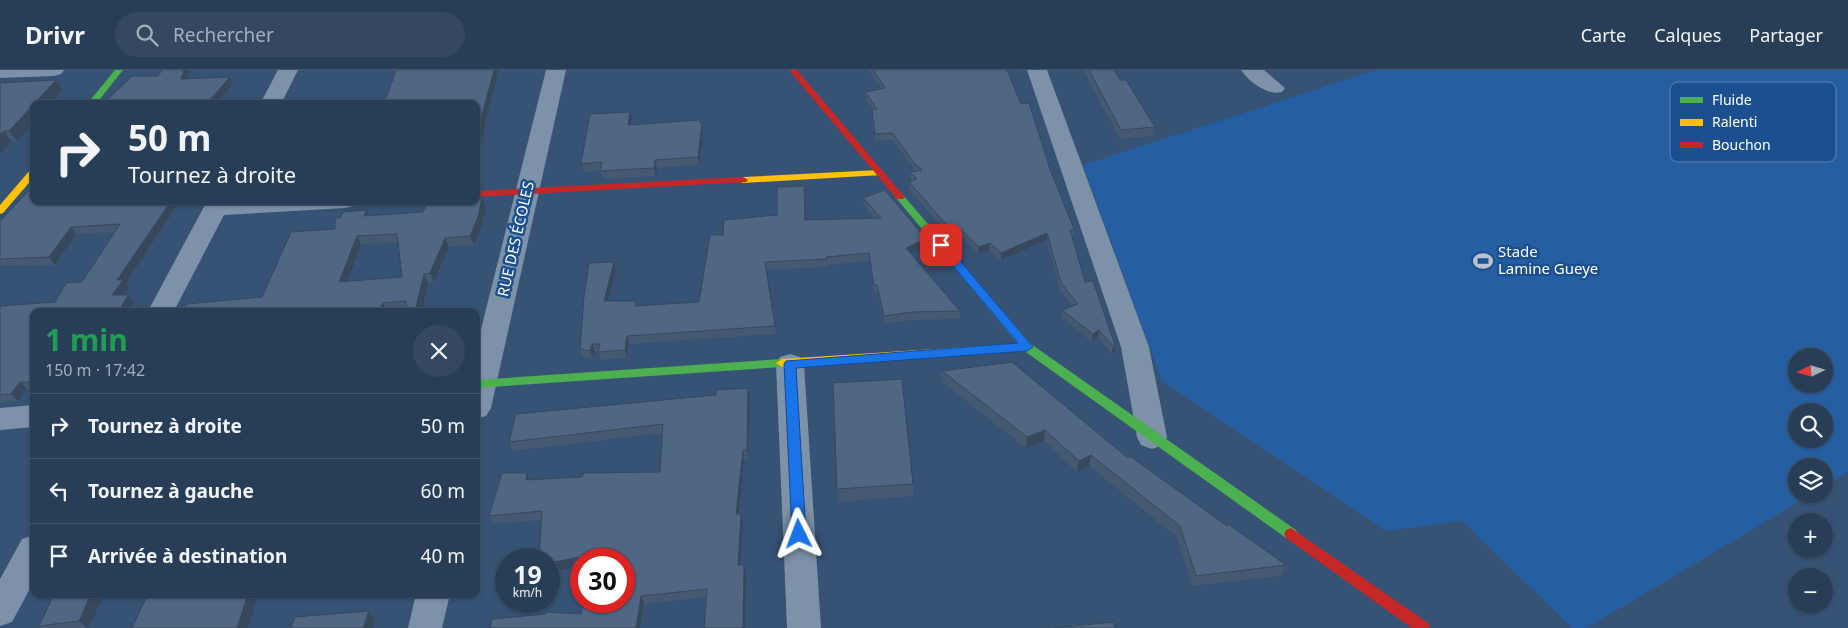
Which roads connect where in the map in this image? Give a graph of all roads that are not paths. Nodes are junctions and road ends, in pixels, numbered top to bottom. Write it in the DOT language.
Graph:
graph roads {
  1 [pos="54,70"];
  2 [pos="119,70"];
  3 [pos="288,70"];
  4 [pos="556,70"];
  5 [pos="793,70"];
  6 [pos="1037,70"];
  7 [pos="1250,70"];
  8 [pos="0,72"];
  9 [pos="1276,88"];
  10 [pos="94,100"];
  11 [pos="272,100"];
  12 [pos="879,172"];
  13 [pos="30,176"];
  14 [pos="527,191"];
  15 [pos="480,194"];
  16 [pos="217,205"];
  17 [pos="0,211"];
  18 [pos="163,308"];
  19 [pos="1027,347"];
  20 [pos="790,364"];
  21 [pos="480,380"];
  22 [pos="480,384"];
  23 [pos="30,416"];
  24 [pos="0,419"];
  25 [pos="1152,437"];
  26 [pos="30,556"];
  27 [pos="432,598"];
  28 [pos="0,611"];
  29 [pos="425,628"];
  30 [pos="804,628"];
  31 [pos="1423,628"];
  1 -- 8 [label="street"];
  2 -- 10 [label="main road"];
  3 -- 11 [label="street"];
  4 -- 14 [label="street, RUE DES ÉCOLES"];
  5 -- 12 [label="main road"];
  6 -- 25 [label="street"];
  7 -- 9 [label="street"];
  12 -- 14 [label="main road"];
  12 -- 19 [label="main road"];
  13 -- 17 [label="main road"];
  14 -- 15 [label="main road"];
  14 -- 21 [label="street, RUE DES ÉCOLES"];
  16 -- 18 [label="street"];
  19 -- 20 [label="main road"];
  19 -- 25 [label="main road"];
  20 -- 22 [label="main road"];
  20 -- 30 [label="street"];
  23 -- 24 [label="street"];
  25 -- 31 [label="main road"];
  26 -- 28 [label="street"];
  27 -- 29 [label="street"];
}
